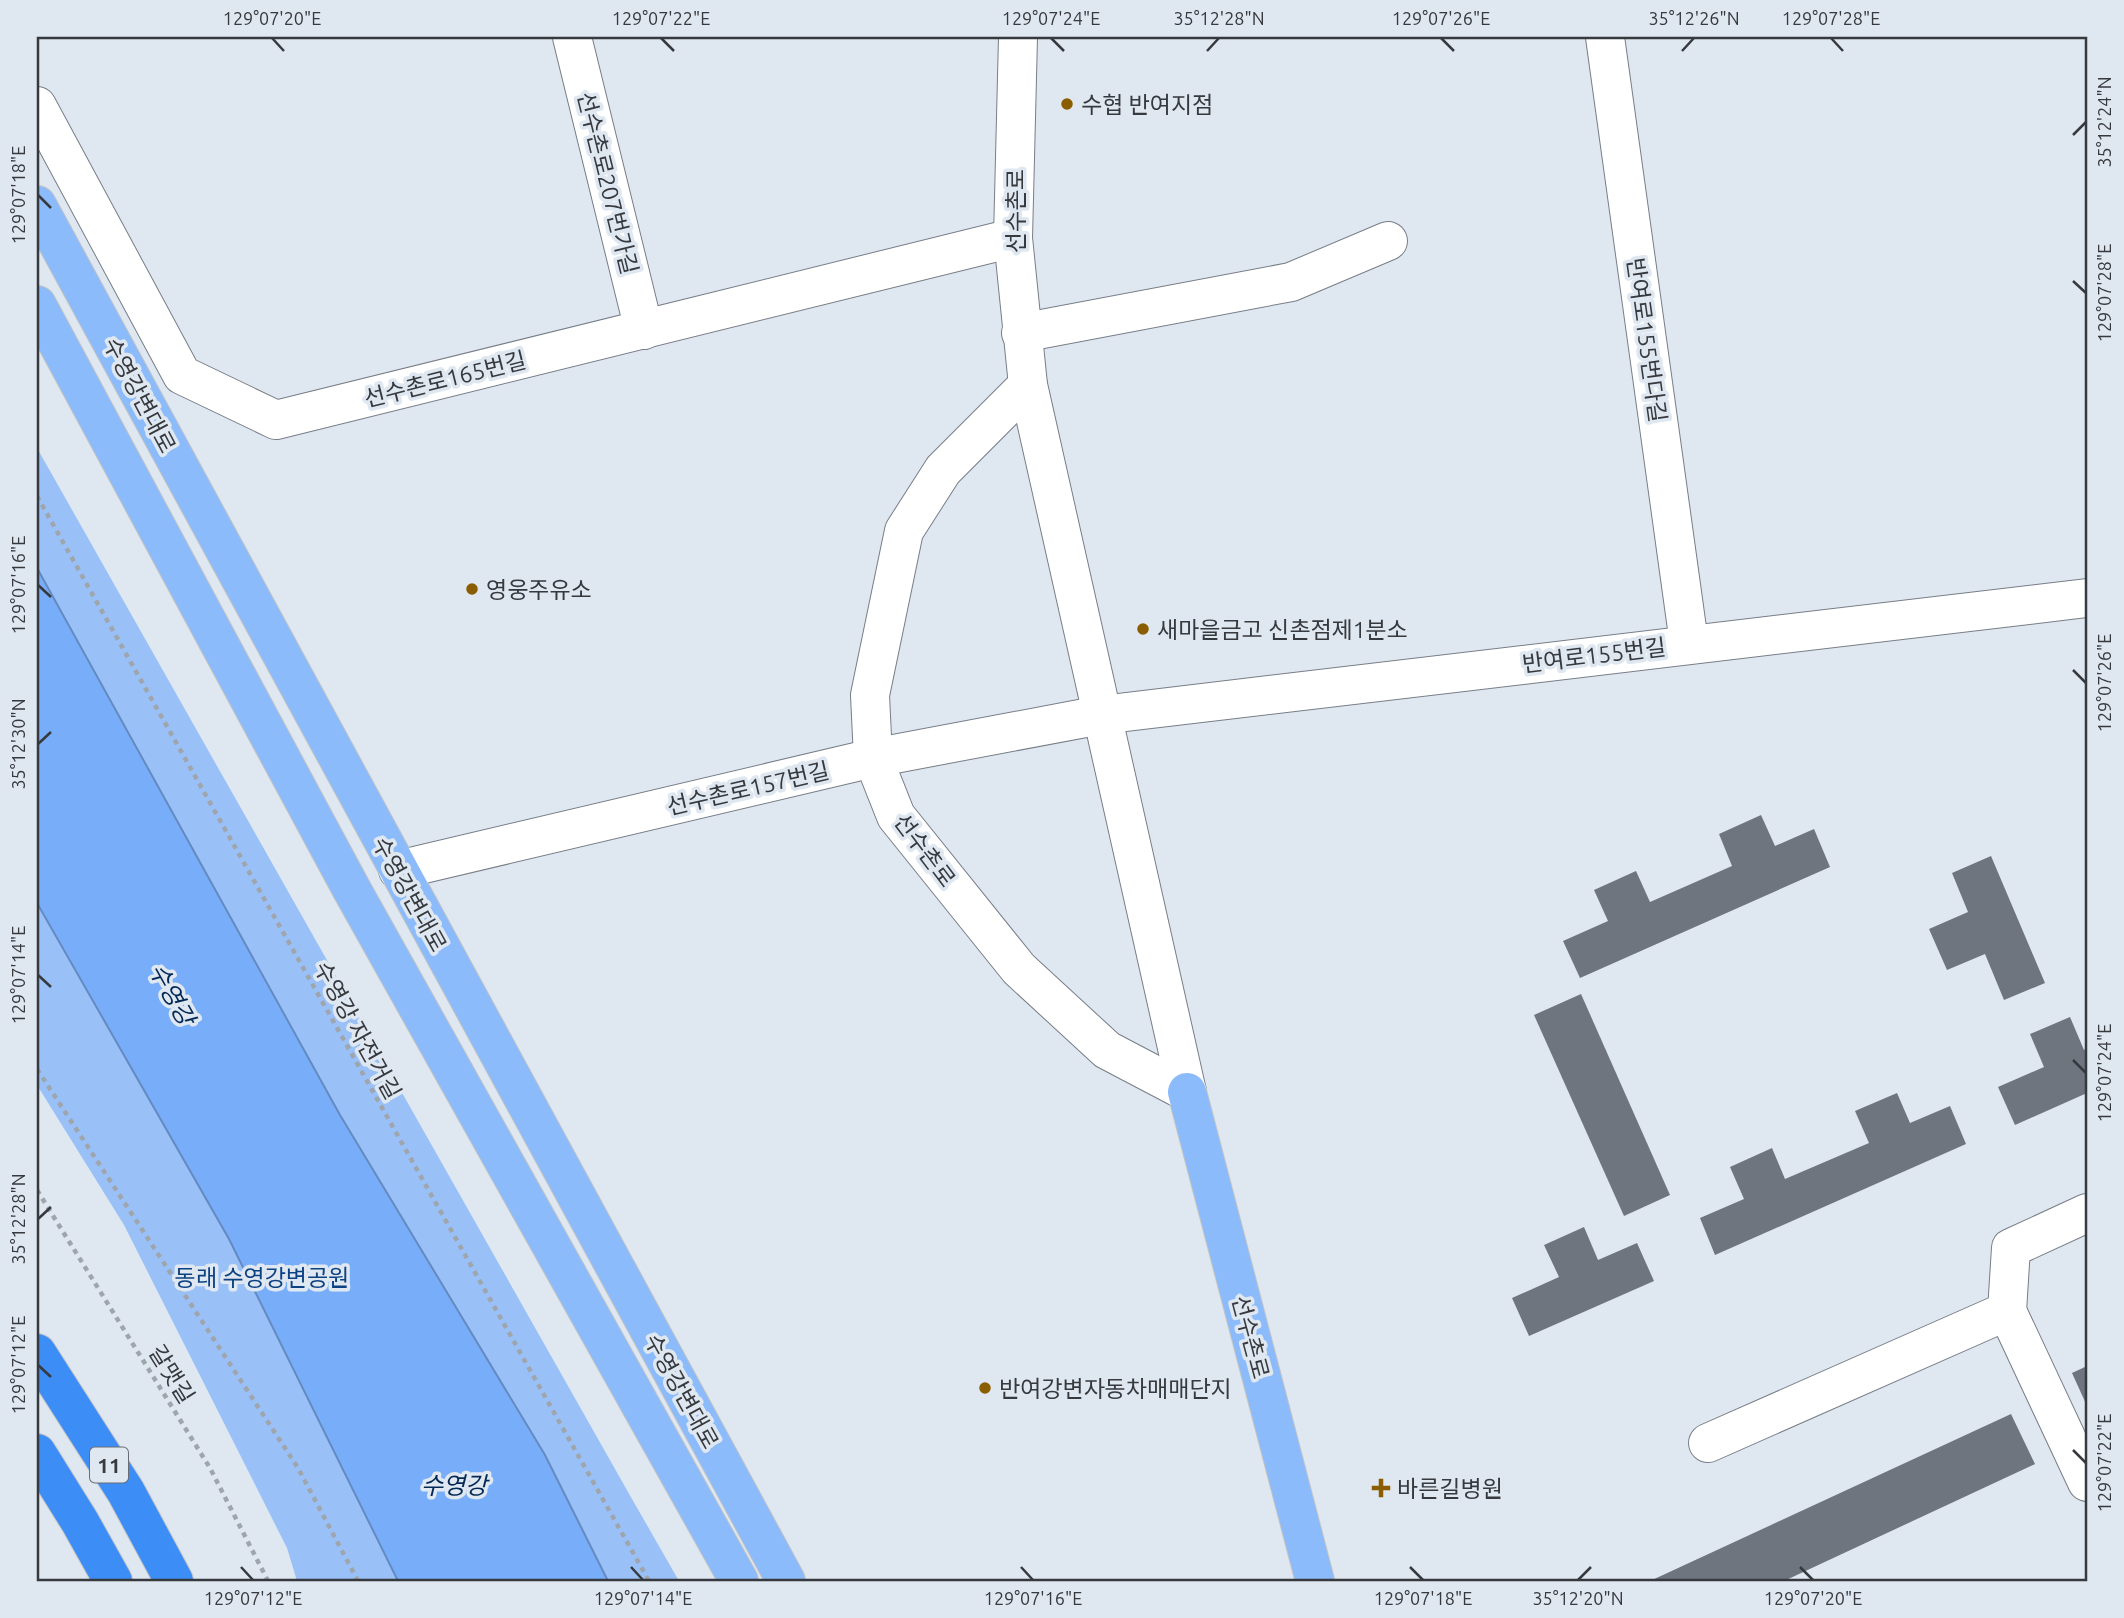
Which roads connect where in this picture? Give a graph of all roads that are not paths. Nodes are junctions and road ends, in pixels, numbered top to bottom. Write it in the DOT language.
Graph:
graph roads {
  1 [pos="572,37"];
  2 [pos="1018,37"];
  3 [pos="1605,37"];
  4 [pos="37,106"];
  5 [pos="37,205"];
  6 [pos="1013,238"];
  7 [pos="1388,241"];
  8 [pos="37,305"];
  9 [pos="644,330"];
  10 [pos="1021,333"];
  11 [pos="1028,385"];
  12 [pos="2087,598"];
  13 [pos="1689,643"];
  14 [pos="1101,715"];
  15 [pos="873,758"];
  16 [pos="398,870"];
  17 [pos="1187,1092"];
  18 [pos="2087,1213"];
  19 [pos="2007,1311"];
  20 [pos="37,1353"];
  21 [pos="1708,1443"];
  22 [pos="37,1453"];
  23 [pos="2087,1482"];
  24 [pos="113,1581"];
  25 [pos="174,1581"];
  26 [pos="739,1581"];
  27 [pos="786,1581"];
  28 [pos="1315,1581"];
  1 -- 9 [label="street, 선수촌로207번가길"];
  2 -- 6 [label="street, 선수촌로"];
  3 -- 13 [label="street, 반여로155번다길"];
  4 -- 9 [label="street, 선수촌로165번길"];
  5 -- 16 [label="main road, 수영강변대로"];
  6 -- 9 [label="street, 선수촌로165번길"];
  6 -- 10 [label="street, 선수촌로"];
  7 -- 10 [label="street"];
  8 -- 26 [label="main road, 수영강변대로"];
  10 -- 11 [label="street, 선수촌로"];
  11 -- 14 [label="street, 선수촌로"];
  11 -- 15 [label="street, 선수촌로"];
  12 -- 13 [label="street, 반여로155번길"];
  13 -- 14 [label="street, 반여로155번길"];
  14 -- 15 [label="street, 선수촌로157번길"];
  14 -- 17 [label="street, 선수촌로"];
  15 -- 16 [label="street, 선수촌로157번길"];
  15 -- 17 [label="street, 선수촌로"];
  16 -- 27 [label="main road, 수영강변대로"];
  17 -- 28 [label="main road, 선수촌로"];
  18 -- 19 [label="street"];
  19 -- 21 [label="street"];
  19 -- 23 [label="street"];
  20 -- 25 [label="highway, 11"];
  22 -- 24 [label="highway, 11"];
}
